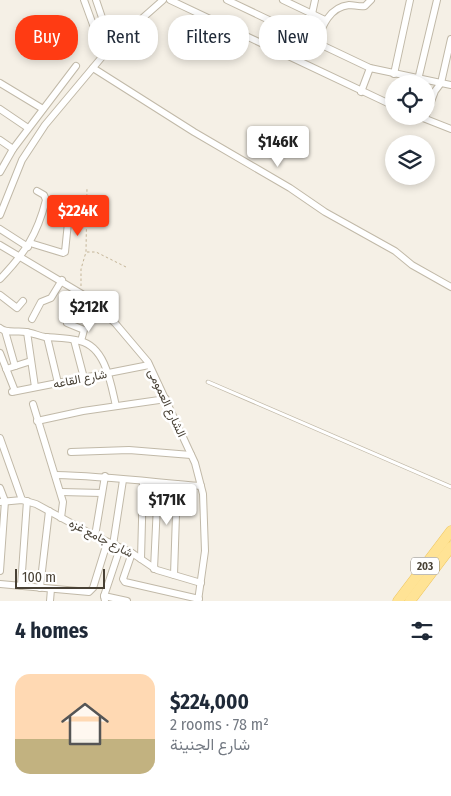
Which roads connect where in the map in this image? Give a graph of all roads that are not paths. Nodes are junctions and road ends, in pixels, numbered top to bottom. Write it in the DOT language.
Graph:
graph roads {
  1 [pos="84,0"];
  2 [pos="96,0"];
  3 [pos="163,0"];
  4 [pos="170,0"];
  5 [pos="227,0"];
  6 [pos="283,0"];
  7 [pos="316,0"];
  8 [pos="371,0"];
  9 [pos="410,0"];
  10 [pos="437,0"];
  11 [pos="312,14"];
  12 [pos="89,15"];
  13 [pos="101,15"];
  14 [pos="144,15"];
  15 [pos="259,15"];
  16 [pos="327,19"];
  17 [pos="451,39"];
  18 [pos="327,48"];
  19 [pos="99,60"];
  20 [pos="76,66"];
  21 [pos="93,68"];
  22 [pos="370,68"];
  23 [pos="394,74"];
  24 [pos="397,75"];
  25 [pos="419,75"];
  26 [pos="0,83"];
  27 [pos="435,83"];
  28 [pos="441,84"];
  29 [pos="451,85"];
  30 [pos="361,92"];
  31 [pos="435,93"];
  32 [pos="385,102"];
  33 [pos="0,109"];
  34 [pos="43,109"];
  35 [pos="435,122"];
  36 [pos="28,128"];
  37 [pos="451,129"];
  38 [pos="0,140"];
  39 [pos="13,149"];
  40 [pos="0,172"];
  41 [pos="37,191"];
  42 [pos="70,203"];
  43 [pos="0,215"];
  44 [pos="0,229"];
  45 [pos="0,245"];
  46 [pos="29,245"];
  47 [pos="22,256"];
  48 [pos="0,279"];
  49 [pos="62,280"];
  50 [pos="451,287"];
  51 [pos="0,295"];
  52 [pos="23,301"];
  53 [pos="32,319"];
  54 [pos="67,323"];
  55 [pos="3,330"];
  56 [pos="27,332"];
  57 [pos="47,337"];
  58 [pos="74,340"];
  59 [pos="81,341"];
  60 [pos="0,353"];
  61 [pos="31,361"];
  62 [pos="15,366"];
  63 [pos="149,366"];
  64 [pos="6,369"];
  65 [pos="108,373"];
  66 [pos="84,378"];
  67 [pos="208,382"];
  68 [pos="58,383"];
  69 [pos="36,387"];
  70 [pos="166,399"];
  71 [pos="33,404"];
  72 [pos="116,406"];
  73 [pos="37,421"];
  74 [pos="0,438"];
  75 [pos="71,452"];
  76 [pos="191,455"];
  77 [pos="56,475"];
  78 [pos="105,476"];
  79 [pos="123,480"];
  80 [pos="143,482"];
  81 [pos="158,483"];
  82 [pos="177,484"];
  83 [pos="201,486"];
  84 [pos="451,487"];
  85 [pos="0,488"];
  86 [pos="61,492"];
  87 [pos="102,492"];
  88 [pos="24,500"];
  89 [pos="2,502"];
  90 [pos="49,511"];
  91 [pos="61,518"];
  92 [pos="451,531"];
  93 [pos="94,536"];
  94 [pos="113,545"];
  95 [pos="451,547"];
  96 [pos="132,553"];
  97 [pos="141,559"];
  98 [pos="154,569"];
  99 [pos="0,571"];
  100 [pos="174,575"];
  101 [pos="201,583"];
  102 [pos="0,584"];
  103 [pos="21,586"];
  104 [pos="40,588"];
  105 [pos="51,589"];
  106 [pos="104,598"];
  107 [pos="199,600"];
  108 [pos="50,601"];
  109 [pos="127,601"];
  110 [pos="398,601"];
  111 [pos="410,601"];
  1 -- 12 [label="street"];
  2 -- 13 [label="street"];
  3 -- 14 [label="street"];
  4 -- 30 [label="street"];
  5 -- 15 [label="street"];
  6 -- 11 [label="street"];
  7 -- 11 [label="street"];
  8 -- 16 [label="street"];
  9 -- 23 [label="street"];
  10 -- 25 [label="street"];
  17 -- 28 [label="street"];
  18 -- 22 [label="street"];
  19 -- 21 [label="street"];
  20 -- 34 [label="street"];
  21 -- 43 [label="street"];
  21 -- 50 [label="street"];
  22 -- 23 [label="street"];
  22 -- 30 [label="street"];
  23 -- 24 [label="street"];
  26 -- 34 [label="street"];
  27 -- 28 [label="street"];
  28 -- 29 [label="street"];
  28 -- 31 [label="street"];
  30 -- 32 [label="street"];
  33 -- 36 [label="street"];
  34 -- 36 [label="street"];
  35 -- 37 [label="street"];
  36 -- 39 [label="street"];
  38 -- 39 [label="street"];
  39 -- 40 [label="street"];
  41 -- 46 [label="street"];
  42 -- 46 [label="street"];
  44 -- 46 [label="street"];
  45 -- 47 [label="street, الشارع العمومى"];
  46 -- 47 [label="street"];
  47 -- 48 [label="street"];
  47 -- 49 [label="street, الشارع العمومى"];
  49 -- 53 [label="street"];
  49 -- 63 [label="street, الشارع العمومى"];
  51 -- 52 [label="street"];
  54 -- 59 [label="street"];
  55 -- 56 [label="street"];
  55 -- 62 [label="street"];
  56 -- 57 [label="street"];
  56 -- 61 [label="street"];
  57 -- 58 [label="street"];
  57 -- 68 [label="street"];
  58 -- 59 [label="street"];
  58 -- 66 [label="street"];
  59 -- 65 [label="street"];
  60 -- 64 [label="street"];
  61 -- 62 [label="street"];
  61 -- 69 [label="street"];
  62 -- 64 [label="street"];
  63 -- 65 [label="street, شارع القاعه"];
  63 -- 70 [label="street, الشارع العمومى"];
  64 -- 69 [label="street, شارع القاعه"];
  65 -- 66 [label="street, شارع القاعه"];
  65 -- 72 [label="street"];
  66 -- 68 [label="street, شارع القاعه"];
  67 -- 84 [label="lane"];
  68 -- 69 [label="street, شارع القاعه"];
  70 -- 72 [label="street"];
  70 -- 76 [label="street, الشارع العمومى"];
  71 -- 73 [label="street"];
  72 -- 73 [label="street"];
  73 -- 77 [label="street"];
  74 -- 88 [label="street"];
  75 -- 76 [label="street"];
  76 -- 83 [label="street, الشارع العمومى"];
  77 -- 78 [label="street"];
  77 -- 86 [label="street"];
  78 -- 79 [label="street"];
  78 -- 87 [label="street"];
  79 -- 80 [label="street"];
  79 -- 94 [label="street"];
  80 -- 81 [label="street"];
  80 -- 97 [label="street"];
  81 -- 82 [label="street"];
  81 -- 98 [label="street"];
  82 -- 83 [label="street"];
  82 -- 100 [label="street"];
  83 -- 101 [label="street, الشارع العمومى"];
  85 -- 89 [label="street"];
  86 -- 87 [label="street"];
  86 -- 91 [label="street"];
  87 -- 93 [label="street"];
  88 -- 89 [label="street, شارع جامع غزه"];
  88 -- 90 [label="street, شارع جامع غزه"];
  88 -- 103 [label="street"];
  89 -- 99 [label="street"];
  90 -- 91 [label="street, شارع جامع غزه"];
  90 -- 104 [label="street"];
  91 -- 93 [label="street, شارع جامع غزه"];
  92 -- 110 [label="main road, 203"];
  93 -- 94 [label="street, شارع جامع غزه"];
  94 -- 96 [label="street, شارع جامع غزه"];
  94 -- 105 [label="street"];
  94 -- 106 [label="street"];
  95 -- 111 [label="main road, 203"];
  96 -- 97 [label="street, شارع جامع غزه"];
  96 -- 107 [label="street"];
  97 -- 98 [label="street, شارع جامع غزه"];
  98 -- 100 [label="street, شارع جامع غزه"];
  100 -- 101 [label="street, شارع جامع غزه"];
  101 -- 107 [label="street, الشارع العمومى"];
  102 -- 103 [label="street"];
  103 -- 104 [label="street"];
  104 -- 105 [label="street"];
  105 -- 108 [label="street"];
  106 -- 109 [label="street"];
}
